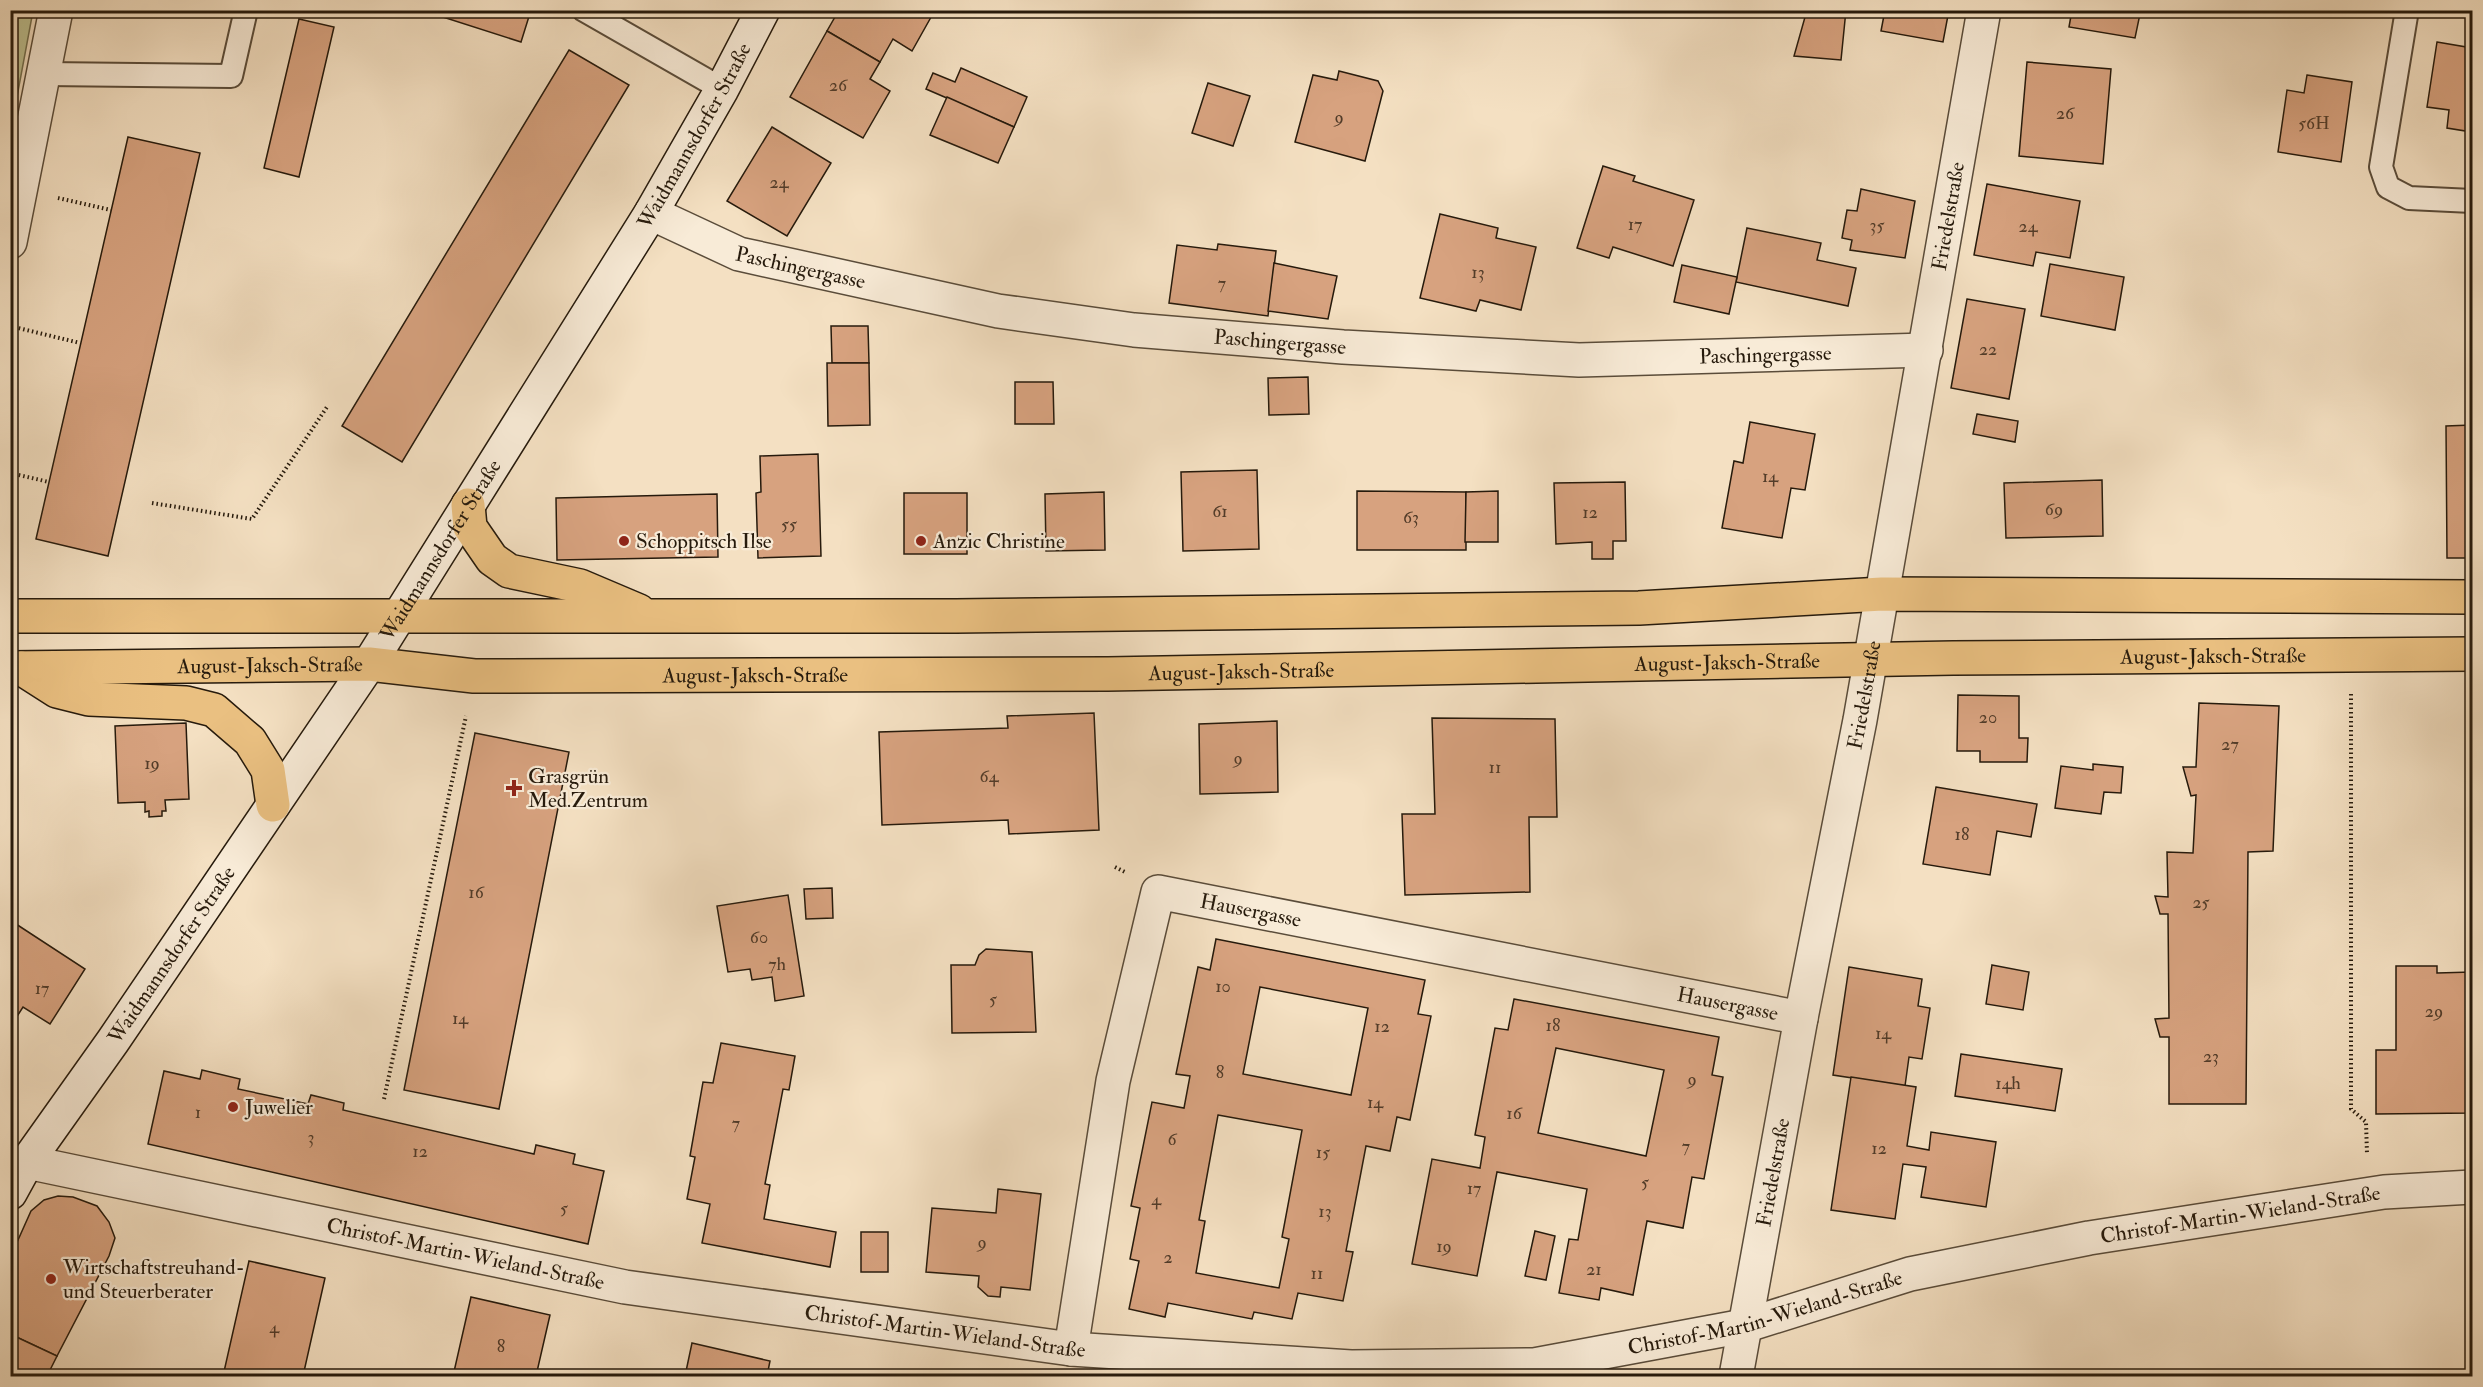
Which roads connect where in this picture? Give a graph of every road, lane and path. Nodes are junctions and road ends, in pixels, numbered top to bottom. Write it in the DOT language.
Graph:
graph roads {
  1 [pos="56,10"];
  2 [pos="246,10"];
  3 [pos="584,10"];
  4 [pos="763,10"];
  5 [pos="1984,10"];
  6 [pos="2407,10"];
  7 [pos="45,74"];
  8 [pos="722,88"];
  9 [pos="22,190"];
  10 [pos="2472,201"];
  11 [pos="111,210"];
  12 [pos="651,213"];
  13 [pos="10,242"];
  14 [pos="10,326"];
  15 [pos="80,343"];
  16 [pos="1926,350"];
  17 [pos="327,407"];
  18 [pos="10,473"];
  19 [pos="49,482"];
  20 [pos="152,503"];
  21 [pos="468,505"];
  22 [pos="1882,594"];
  23 [pos="2472,597"];
  24 [pos="10,616"];
  25 [pos="398,616"];
  26 [pos="652,616"];
  27 [pos="2351,654"];
  28 [pos="2472,654"];
  29 [pos="1870,659"];
  30 [pos="369,664"];
  31 [pos="16,668"];
  32 [pos="474,676"];
  33 [pos="273,805"];
  34 [pos="1801,1018"];
  35 [pos="384,1099"];
  36 [pos="27,1162"];
  37 [pos="2472,1187"];
  38 [pos="10,1193"];
  39 [pos="2369,1194"];
  40 [pos="1744,1326"];
  41 [pos="1071,1349"];
  42 [pos="1736,1377"];
  1 -- 7 [label="street"];
  2 -- 7 [label="lane"];
  3 -- 8 [label="lane"];
  4 -- 8 [label="street, Waidmannsdorfer Straße"];
  5 -- 16 [label="street, Friedelstraße"];
  6 -- 10 [label="lane"];
  7 -- 9 [label="street"];
  8 -- 12 [label="street, Waidmannsdorfer Straße"];
  9 -- 11 [label="path"];
  9 -- 13 [label="street"];
  12 -- 16 [label="street, Paschingergasse"];
  12 -- 21 [label="street, Waidmannsdorfer Straße"];
  14 -- 15 [label="path"];
  16 -- 22 [label="street, Friedelstraße"];
  17 -- 20 [label="path"];
  18 -- 19 [label="path"];
  21 -- 25 [label="street, Waidmannsdorfer Straße"];
  21 -- 26 [label="main road"];
  22 -- 23 [label="main road"];
  22 -- 26 [label="main road"];
  22 -- 29 [label="street, Friedelstraße"];
  24 -- 25 [label="main road"];
  25 -- 26 [label="main road"];
  25 -- 30 [label="street, Waidmannsdorfer Straße"];
  27 -- 28 [label="main road, August-Jaksch-Straße"];
  27 -- 29 [label="main road, August-Jaksch-Straße"];
  27 -- 39 [label="path"];
  29 -- 32 [label="main road, August-Jaksch-Straße"];
  29 -- 34 [label="street, Friedelstraße"];
  30 -- 31 [label="main road, August-Jaksch-Straße"];
  30 -- 32 [label="main road, August-Jaksch-Straße"];
  30 -- 33 [label="street, Waidmannsdorfer Straße"];
  31 -- 33 [label="main road"];
  32 -- 35 [label="path"];
  33 -- 36 [label="street, Waidmannsdorfer Straße"];
  34 -- 40 [label="street, Friedelstraße"];
  34 -- 41 [label="street, Hausergasse"];
  36 -- 38 [label="street, Waidmannsdorfer Straße"];
  36 -- 41 [label="street, Christof-Martin-Wieland-Straße"];
  37 -- 39 [label="street, Christof-Martin-Wieland-Straße"];
  39 -- 40 [label="street, Christof-Martin-Wieland-Straße"];
  40 -- 41 [label="street, Christof-Martin-Wieland-Straße"];
  40 -- 42 [label="street, Friedelstraße"];
}
